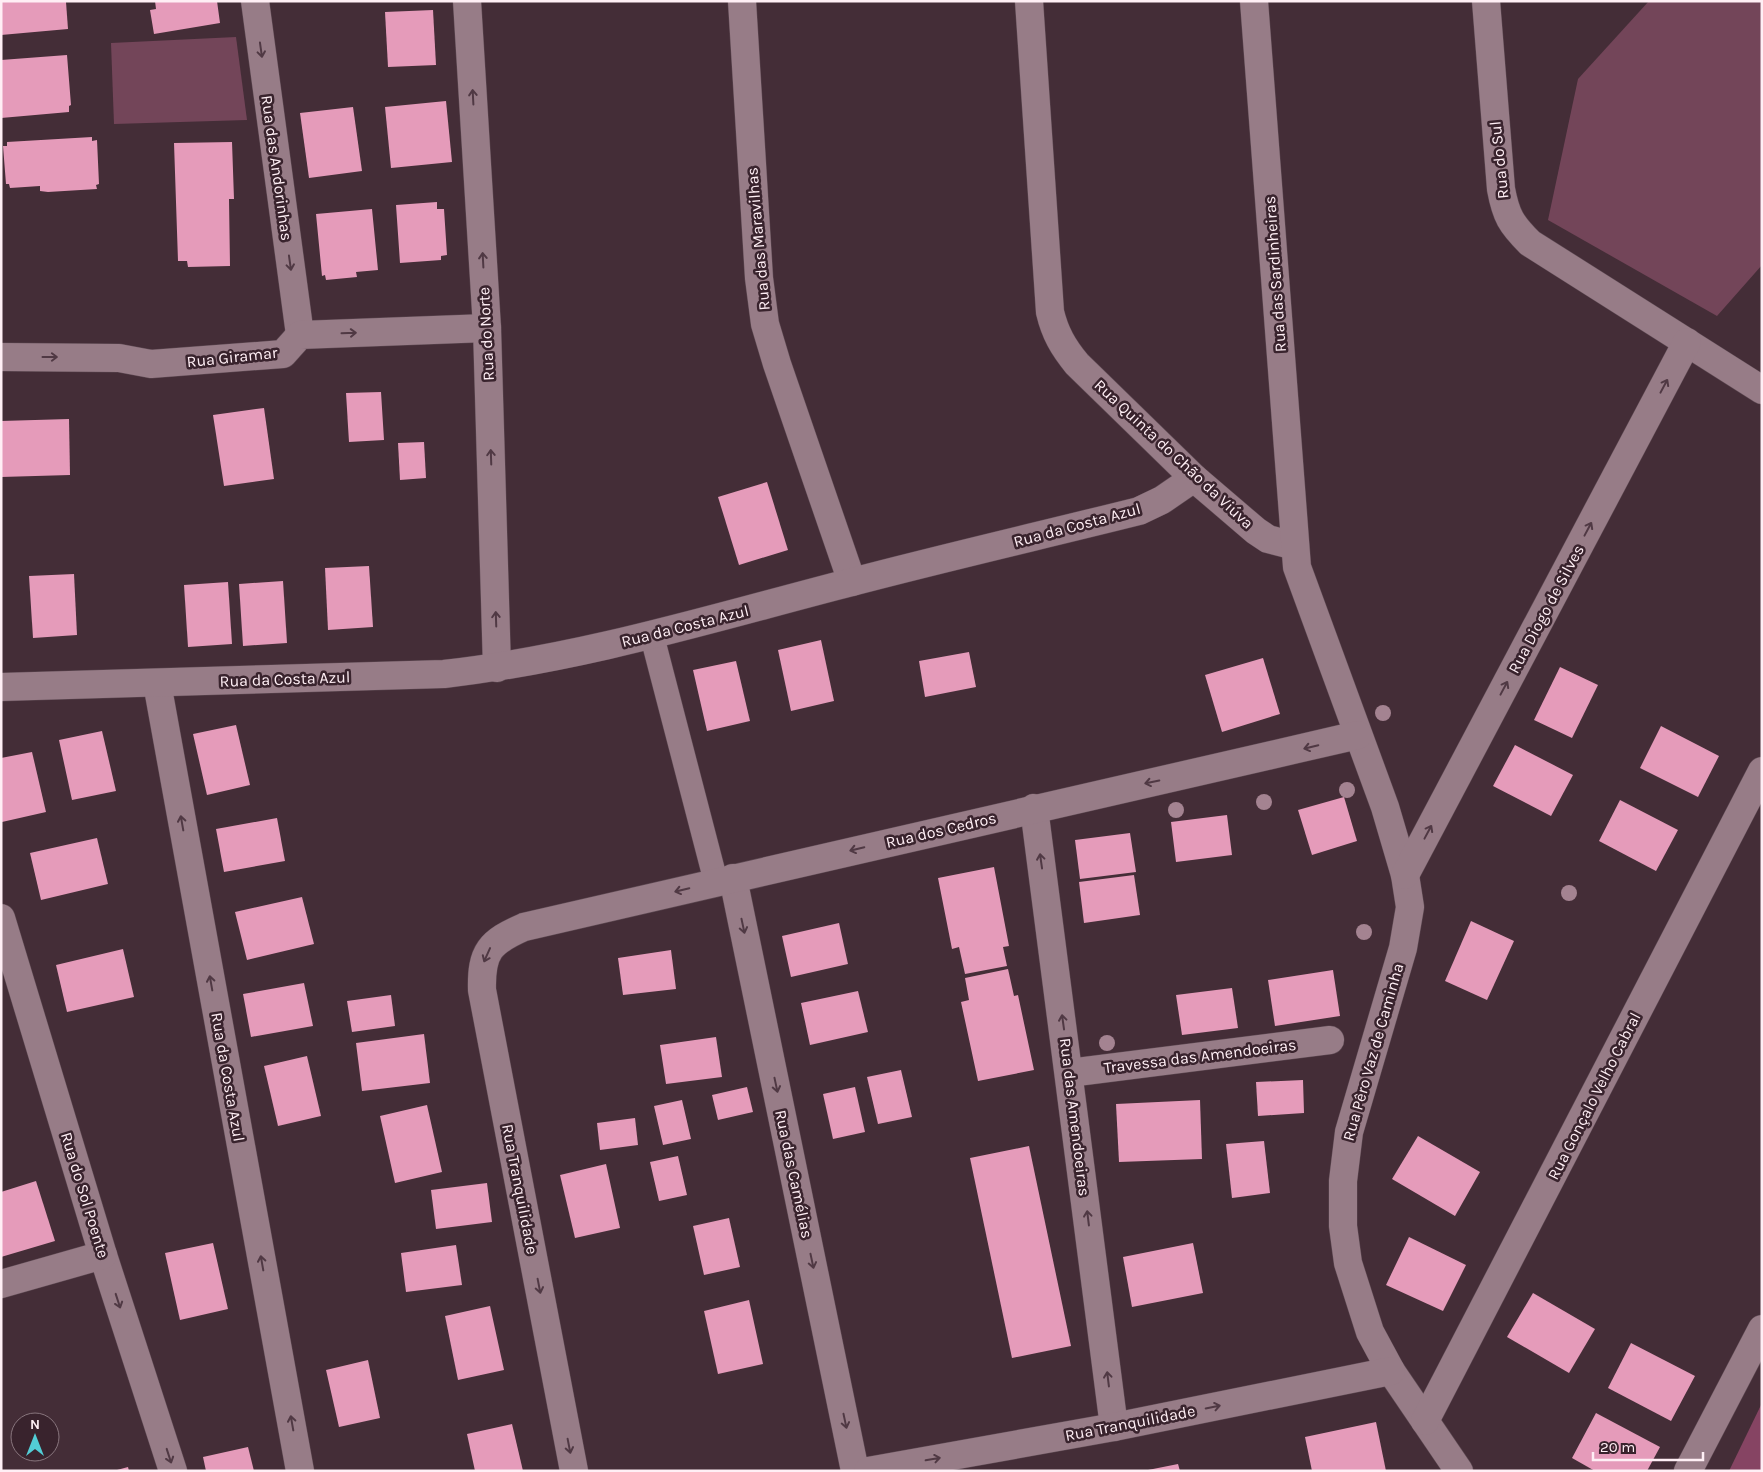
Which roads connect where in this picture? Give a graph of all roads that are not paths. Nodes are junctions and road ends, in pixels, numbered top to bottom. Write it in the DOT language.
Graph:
graph roads {
  1 [pos="255,1"];
  2 [pos="467,1"];
  3 [pos="742,1"];
  4 [pos="1029,1"];
  5 [pos="1254,1"];
  6 [pos="1486,1"];
  7 [pos="487,328"];
  8 [pos="300,335"];
  9 [pos="1687,342"];
  10 [pos="1,357"];
  11 [pos="1762,390"];
  12 [pos="1194,478"];
  13 [pos="1295,546"];
  14 [pos="852,582"];
  15 [pos="652,636"];
  16 [pos="498,668"];
  17 [pos="157,683"];
  18 [pos="1,687"];
  19 [pos="1358,735"];
  20 [pos="1762,771"];
  21 [pos="1034,808"];
  22 [pos="1405,875"];
  23 [pos="725,880"];
  24 [pos="1,918"];
  25 [pos="524,927"];
  26 [pos="1330,1040"];
  27 [pos="1070,1073"];
  28 [pos="103,1255"];
  29 [pos="1,1284"];
  30 [pos="1762,1329"];
  31 [pos="1391,1372"];
  32 [pos="1426,1421"];
  33 [pos="1114,1427"];
  34 [pos="174,1471"];
  35 [pos="300,1471"];
  36 [pos="574,1471"];
  37 [pos="855,1471"];
  38 [pos="868,1471"];
  39 [pos="1458,1471"];
  40 [pos="1688,1471"];
  1 -- 8 [label="street, Rua das Andorinhas, one-way"];
  7 -- 2 [label="street, Rua do Norte, one-way"];
  3 -- 14 [label="street, Rua das Maravilhas"];
  4 -- 12 [label="street, Rua Quinta do Chão da Viúva"];
  5 -- 13 [label="street, Rua das Sardinheiras"];
  6 -- 9 [label="street, Rua do Sul"];
  8 -- 7 [label="street, one-way"];
  16 -- 7 [label="street, Rua do Norte, one-way"];
  10 -- 8 [label="street, Rua Giramar, one-way"];
  9 -- 11 [label="street, Rua do Sul"];
  22 -- 9 [label="street, Rua Diogo de Silves, one-way"];
  12 -- 13 [label="street, Rua Quinta do Chão da Viúva"];
  12 -- 14 [label="street, Rua da Costa Azul"];
  13 -- 19 [label="street"];
  14 -- 15 [label="street, Rua da Costa Azul"];
  15 -- 16 [label="street, Rua da Costa Azul"];
  15 -- 23 [label="street"];
  16 -- 17 [label="street, Rua da Costa Azul"];
  17 -- 18 [label="street, Rua da Costa Azul"];
  35 -- 17 [label="street, Rua da Costa Azul, one-way"];
  19 -- 21 [label="street, Rua dos Cedros, one-way"];
  19 -- 22 [label="street"];
  20 -- 32 [label="street, Rua Gonçalo Velho Cabral"];
  21 -- 23 [label="street, Rua dos Cedros, one-way"];
  27 -- 21 [label="street, Rua das Amendoeiras, one-way"];
  22 -- 31 [label="street, Rua Pêro Vaz de Caminha"];
  23 -- 25 [label="street, Rua dos Cedros, one-way"];
  23 -- 37 [label="street, Rua das Camélias, one-way"];
  24 -- 28 [label="street, Rua do Sol Poente"];
  25 -- 36 [label="street, Rua Tranquilidade, one-way"];
  26 -- 27 [label="street, Travessa das Amendoeiras"];
  33 -- 27 [label="street, Rua das Amendoeiras, one-way"];
  28 -- 29 [label="street"];
  28 -- 34 [label="street, Rua do Sol Poente, one-way"];
  30 -- 40 [label="street"];
  31 -- 32 [label="street, Rua Pêro Vaz de Caminha"];
  33 -- 31 [label="street, Rua Tranquilidade, one-way"];
  32 -- 39 [label="street, Rua Pêro Vaz de Caminha"];
  38 -- 33 [label="street, Rua Tranquilidade, one-way"];
}
